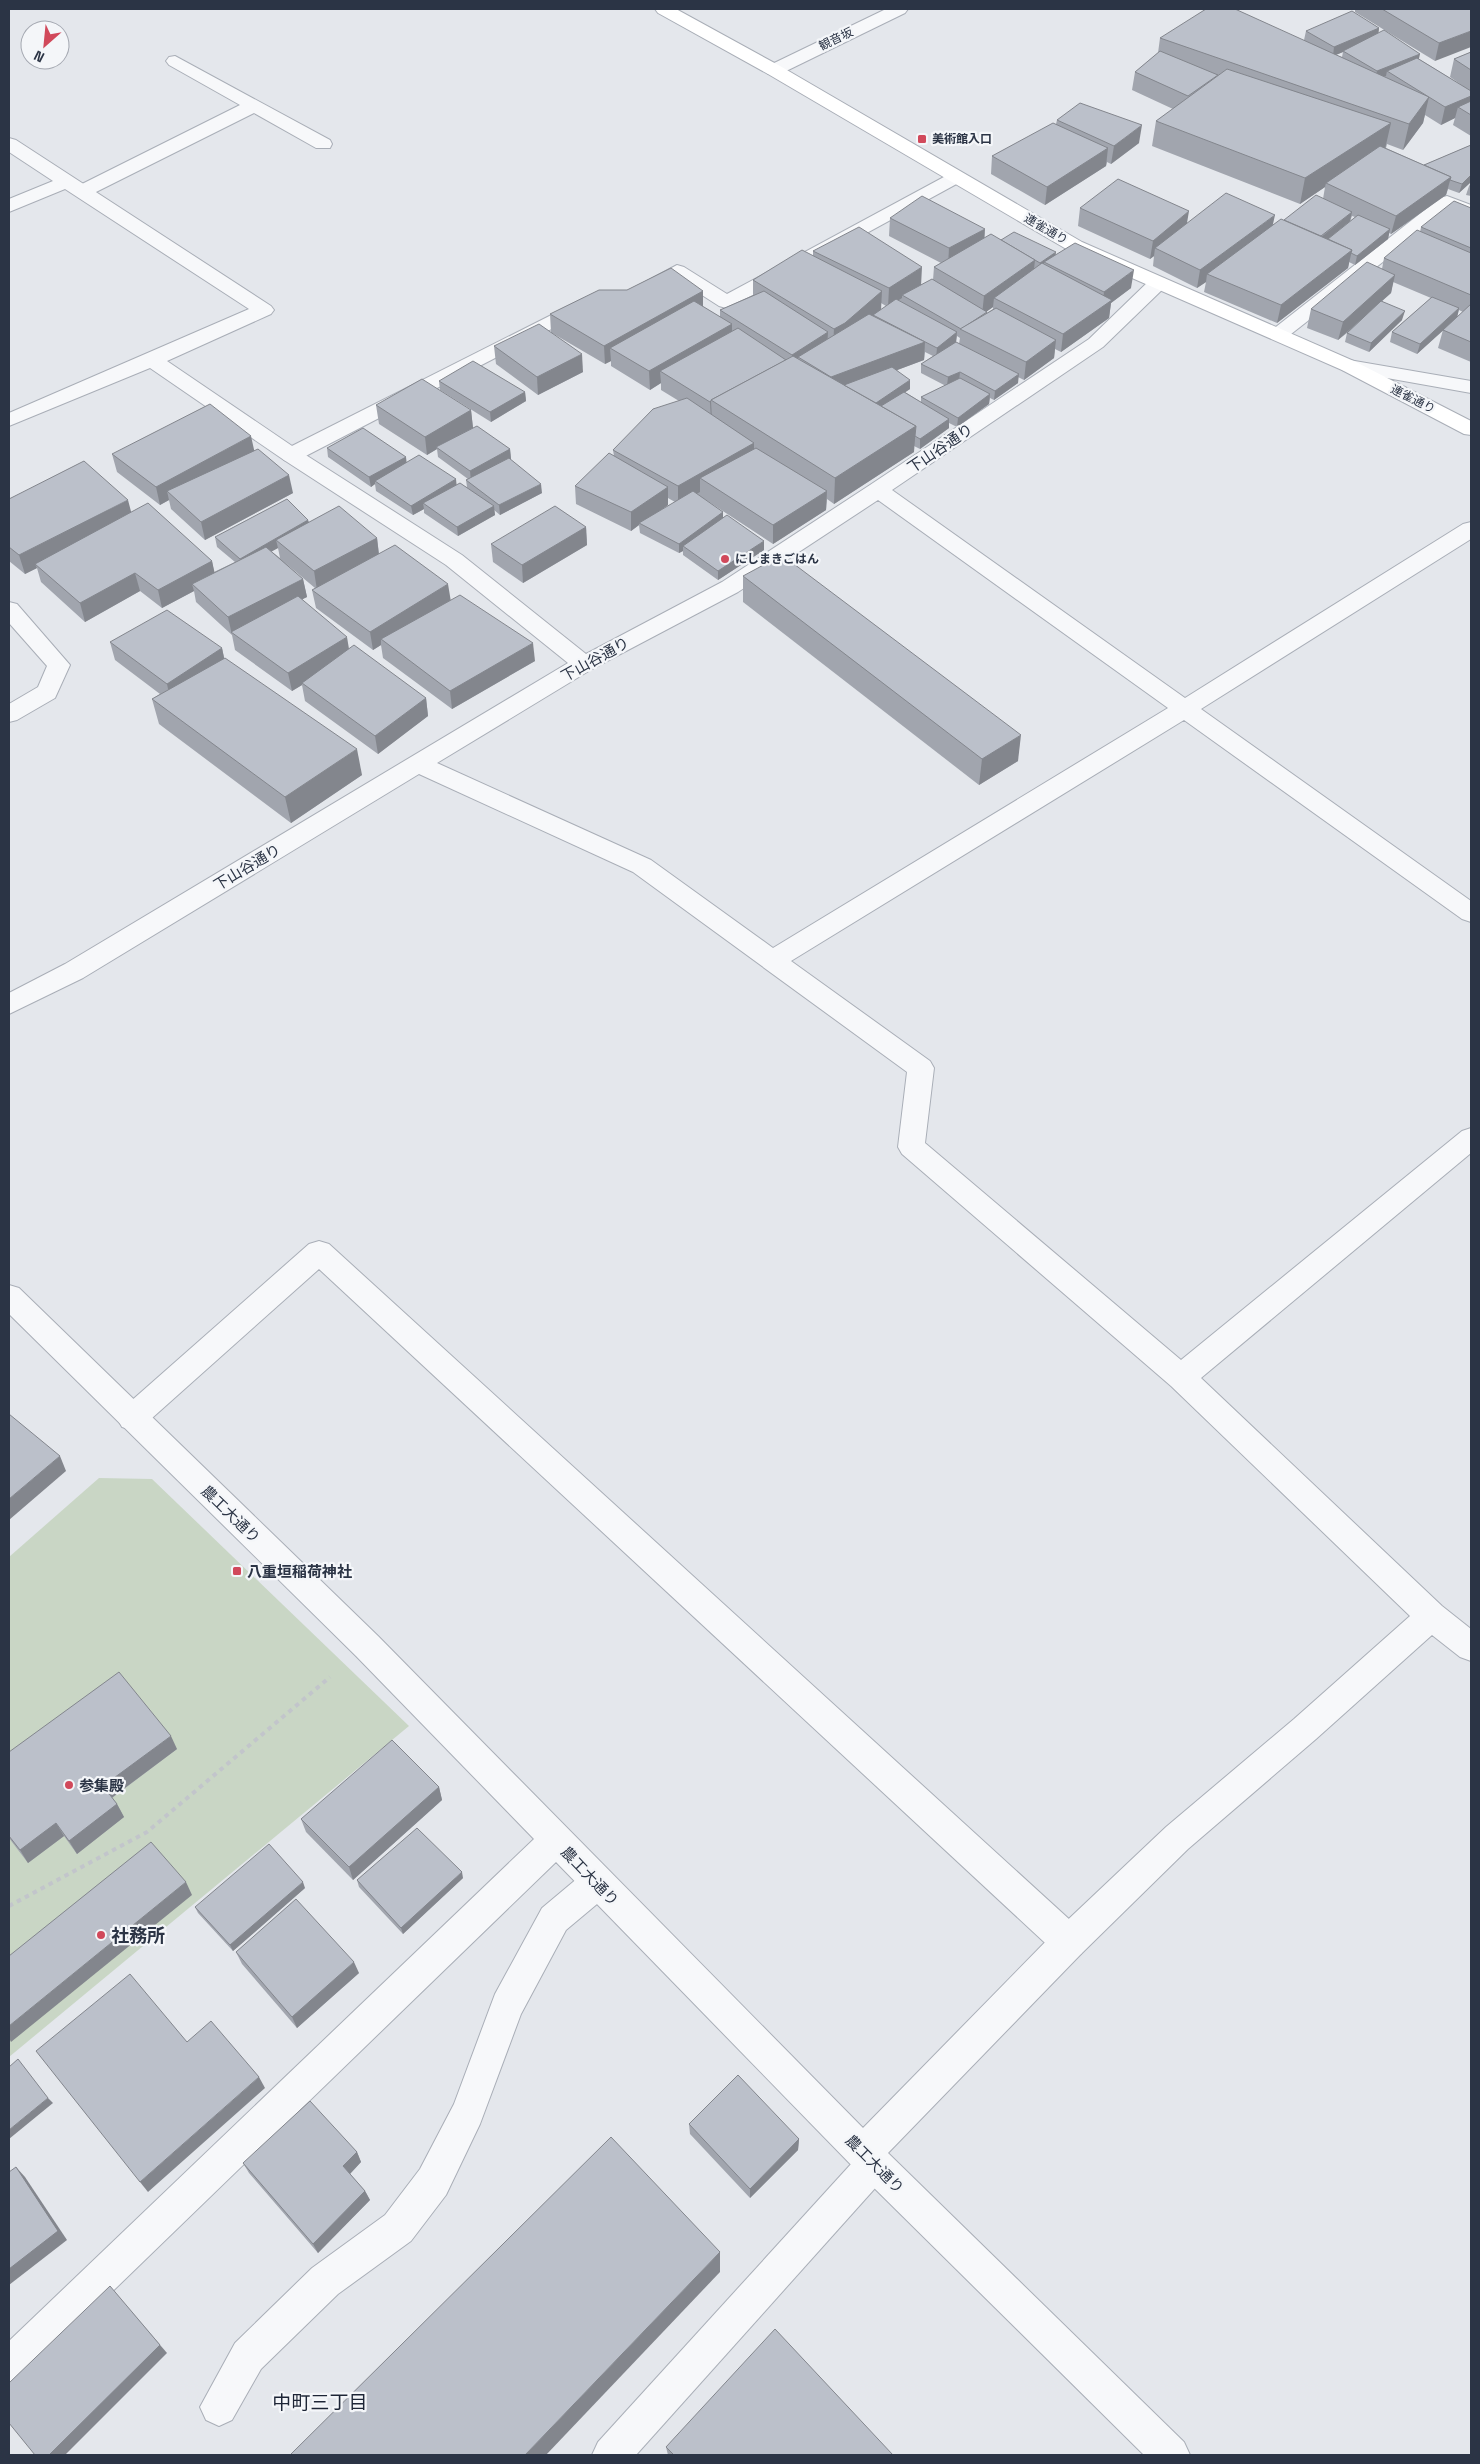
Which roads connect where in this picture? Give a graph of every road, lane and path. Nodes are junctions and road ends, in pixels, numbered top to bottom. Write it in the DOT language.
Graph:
graph roads {
  1 [pos="664,9"];
  2 [pos="899,9"];
  3 [pos="175,61"];
  4 [pos="774,70"];
  5 [pos="253,106"];
  6 [pos="9,144"];
  7 [pos="324,144"];
  8 [pos="955,177"];
  9 [pos="75,186"];
  10 [pos="9,206"];
  11 [pos="1471,212"];
  12 [pos="1158,283"];
  13 [pos="600,301"];
  14 [pos="626,301"];
  15 [pos="1279,334"];
  16 [pos="152,360"];
  17 [pos="1349,366"];
  18 [pos="1471,387"];
  19 [pos="9,420"];
  20 [pos="1471,429"];
  21 [pos="291,455"];
  22 [pos="878,490"];
  23 [pos="1471,529"];
  24 [pos="9,609"];
  25 [pos="584,664"];
  26 [pos="1186,708"];
  27 [pos="9,714"];
  28 [pos="418,764"];
  29 [pos="1471,913"];
  30 [pos="772,960"];
  31 [pos="9,1004"];
  32 [pos="1471,1138"];
  33 [pos="9,1296"];
  34 [pos="1180,1377"];
  35 [pos="132,1418"];
  36 [pos="1431,1616"];
  37 [pos="367,1646"];
  38 [pos="1471,1647"];
  39 [pos="556,1840"];
  40 [pos="597,1883"];
  41 [pos="9,1906"];
  42 [pos="1069,1942"];
  43 [pos="869,2158"];
  44 [pos="9,2366"];
  45 [pos="219,2407"];
  46 [pos="610,2455"];
  47 [pos="1171,2455"];
  1 -- 4 [label="main road, 連雀通り"];
  2 -- 4 [label="street, 観音坂"];
  3 -- 5 [label="street"];
  4 -- 8 [label="main road, 連雀通り"];
  5 -- 7 [label="street"];
  5 -- 9 [label="street"];
  6 -- 9 [label="street"];
  8 -- 12 [label="main road, 連雀通り"];
  8 -- 14 [label="street"];
  9 -- 10 [label="street"];
  9 -- 16 [label="street"];
  11 -- 15 [label="street"];
  12 -- 15 [label="main road, 連雀通り"];
  12 -- 22 [label="street, 下山谷通り"];
  13 -- 21 [label="street"];
  15 -- 17 [label="main road, 連雀通り"];
  16 -- 19 [label="street"];
  16 -- 21 [label="street"];
  17 -- 18 [label="street"];
  17 -- 20 [label="main road, 連雀通り"];
  21 -- 25 [label="street"];
  22 -- 25 [label="street, 下山谷通り"];
  22 -- 26 [label="street"];
  23 -- 26 [label="street"];
  24 -- 27 [label="street"];
  25 -- 28 [label="street, 下山谷通り"];
  26 -- 29 [label="street"];
  26 -- 30 [label="street"];
  28 -- 30 [label="street"];
  28 -- 31 [label="street, 下山谷通り"];
  30 -- 34 [label="street"];
  32 -- 34 [label="street"];
  33 -- 35 [label="street, 農工大通り"];
  34 -- 36 [label="street"];
  35 -- 37 [label="street, 農工大通り"];
  35 -- 42 [label="street"];
  36 -- 38 [label="street"];
  36 -- 42 [label="street"];
  37 -- 39 [label="street, 農工大通り"];
  37 -- 41 [label="path"];
  39 -- 40 [label="street, 農工大通り"];
  39 -- 44 [label="street"];
  40 -- 43 [label="street, 農工大通り"];
  40 -- 45 [label="street"];
  42 -- 43 [label="street"];
  43 -- 46 [label="street"];
  43 -- 47 [label="street, 農工大通り"];
}
